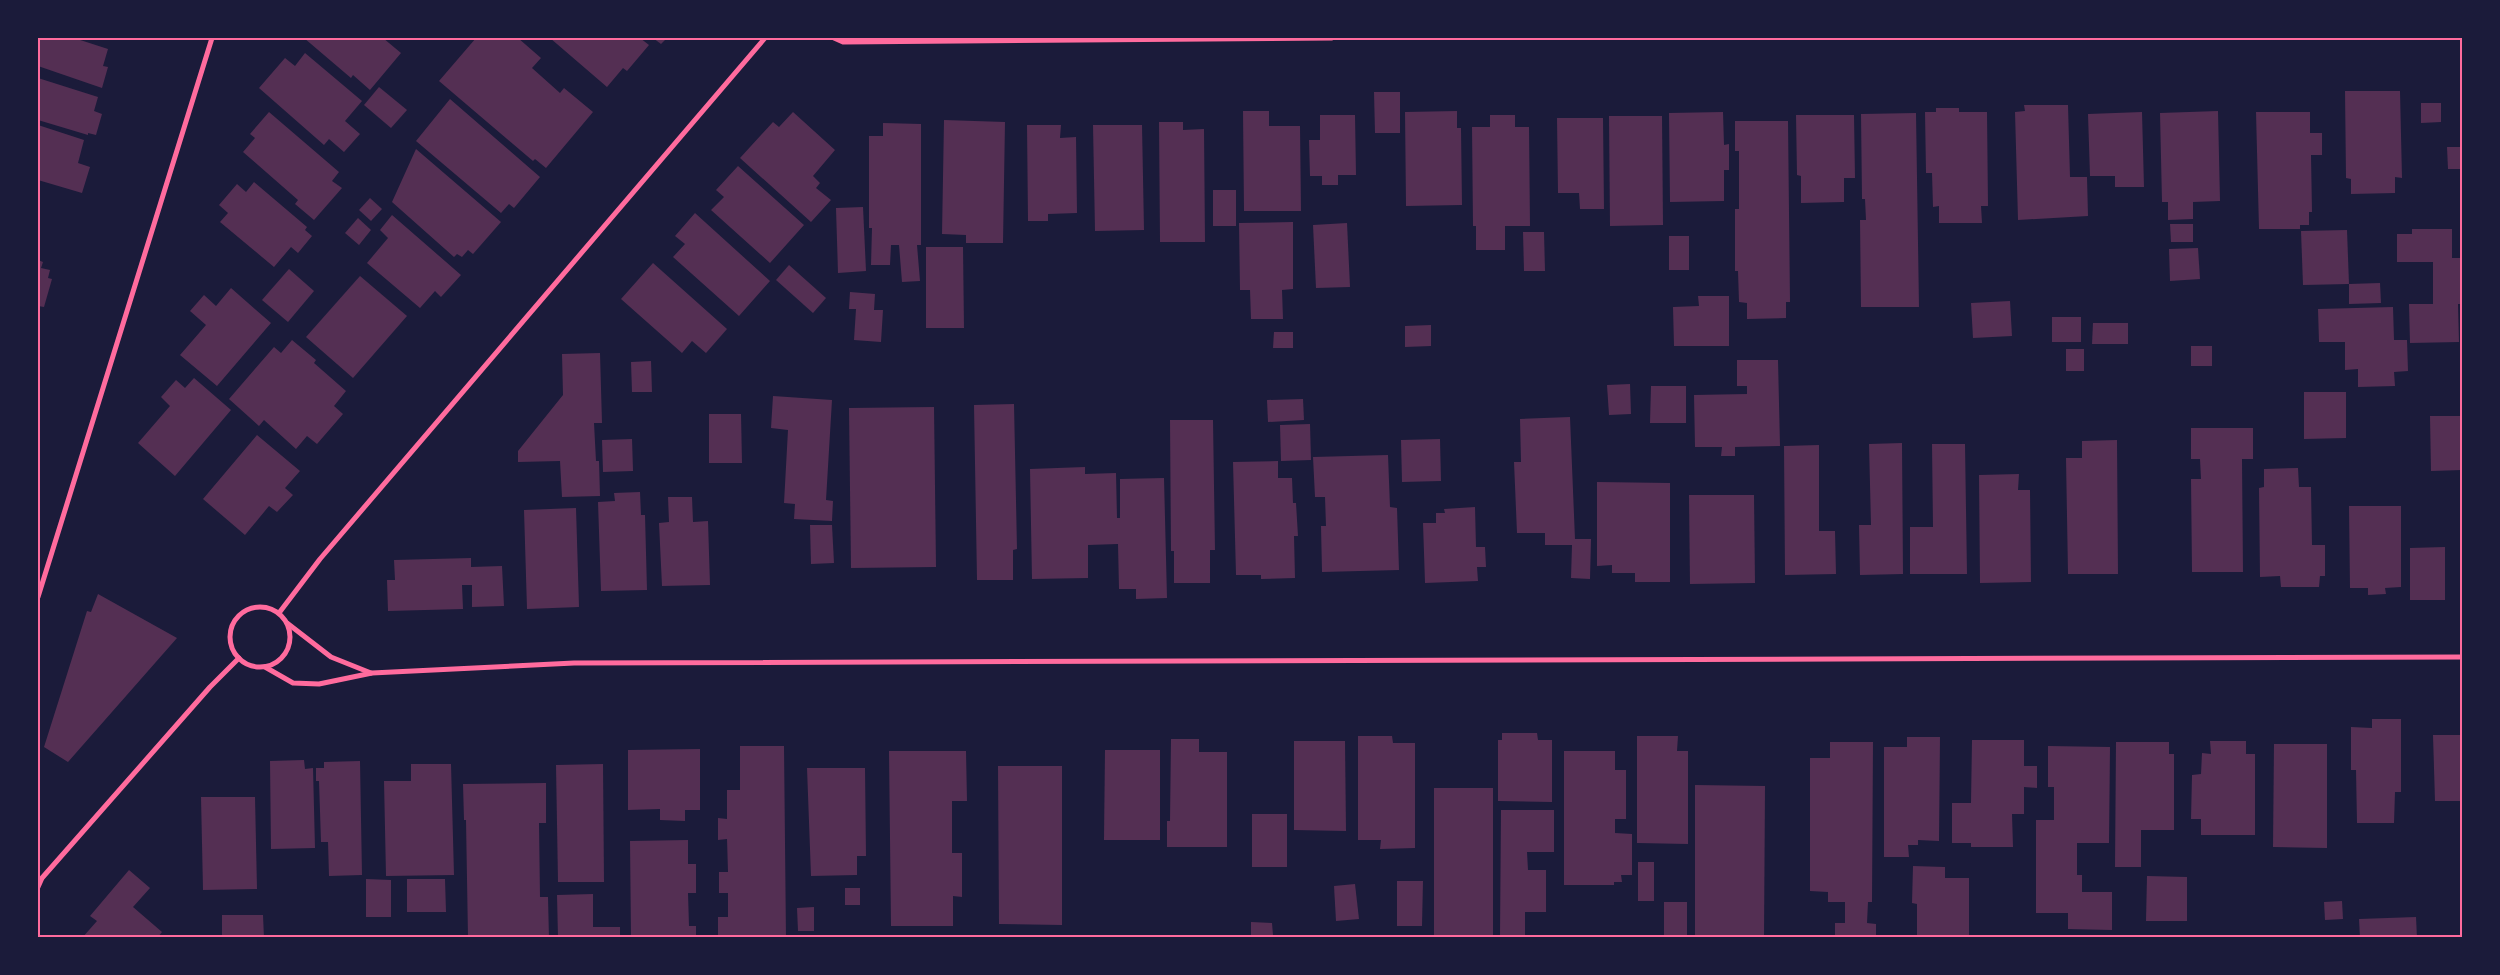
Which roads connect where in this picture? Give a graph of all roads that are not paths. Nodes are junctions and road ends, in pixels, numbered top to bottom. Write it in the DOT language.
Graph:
graph roads {
  1 [pos="212,38"];
  2 [pos="765,38"];
  3 [pos="834,38"];
  4 [pos="1332,38"];
  5 [pos="38,598"];
  6 [pos="279,613"];
  7 [pos="286,622"];
  8 [pos="2462,657"];
  9 [pos="239,658"];
  10 [pos="265,667"];
  11 [pos="372,673"];
  12 [pos="40,877"];
  13 [pos="38,887"];
  1 -- 5 [label="street"];
  2 -- 6 [label="street"];
  3 -- 4 [label="street"];
  6 -- 7 [label="street"];
  6 -- 9 [label="street"];
  7 -- 10 [label="street"];
  7 -- 11 [label="street"];
  8 -- 11 [label="street"];
  9 -- 10 [label="street"];
  9 -- 12 [label="street"];
  10 -- 11 [label="street"];
  12 -- 13 [label="street"];
}
